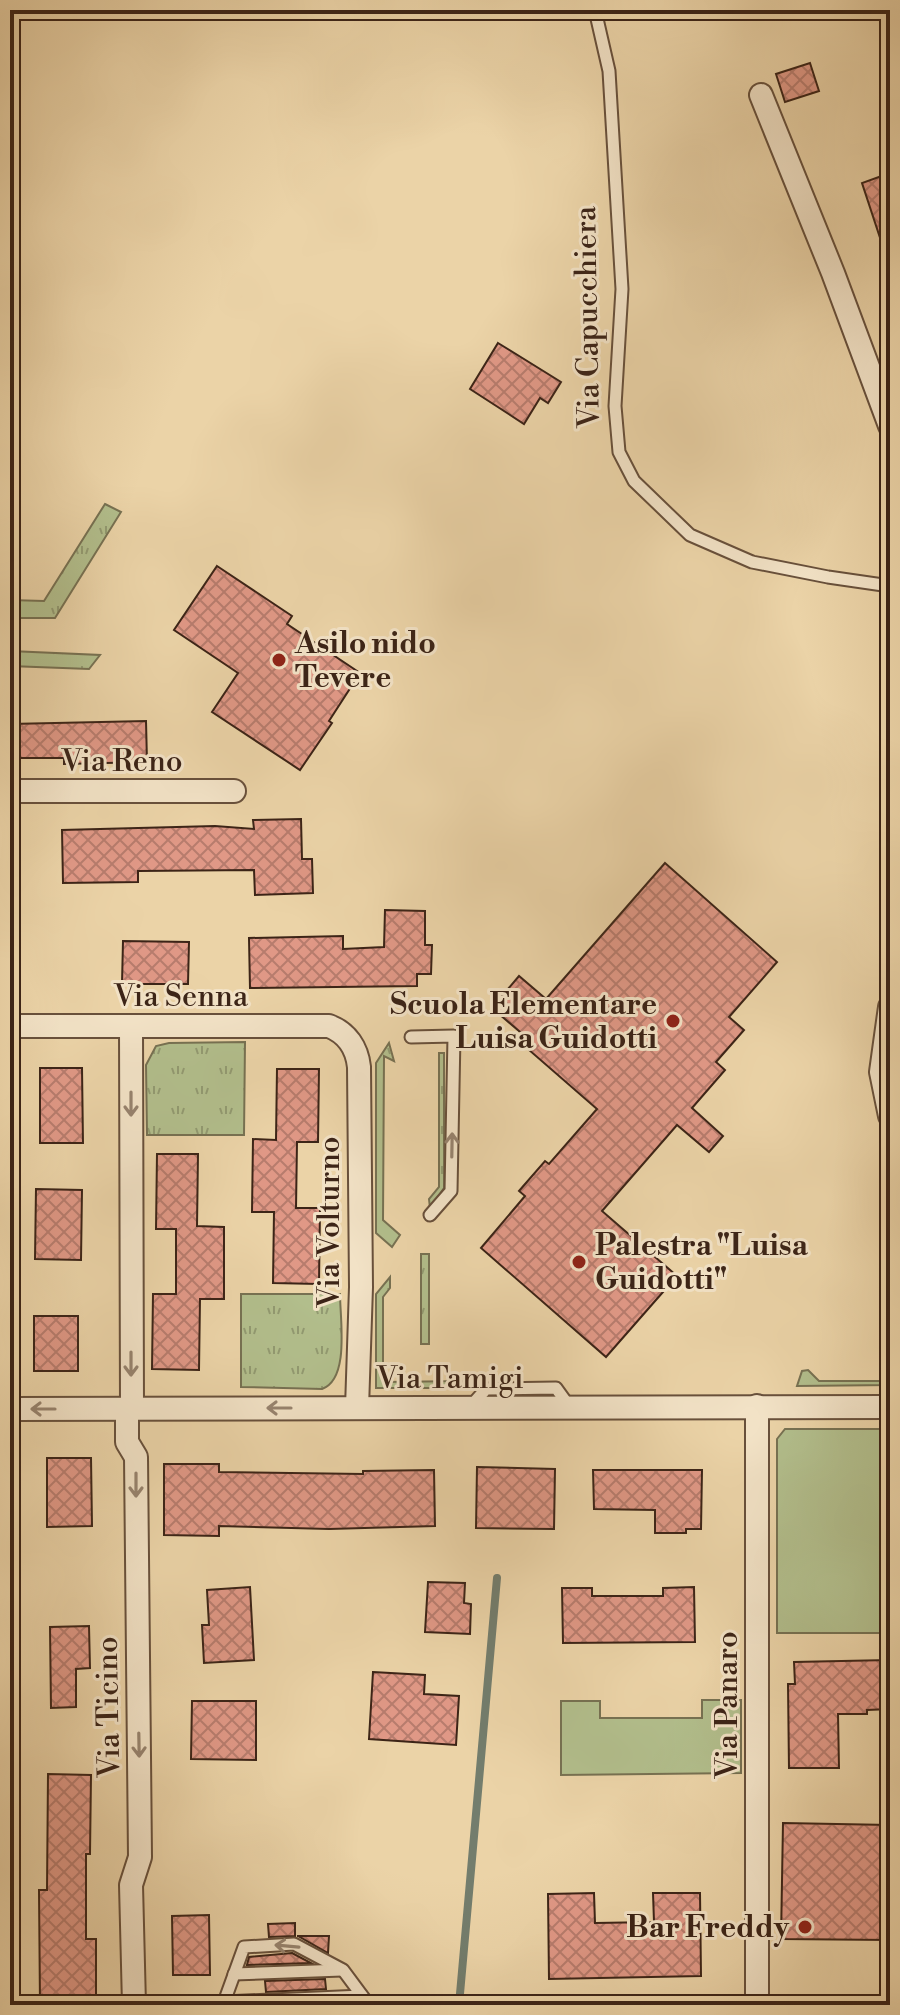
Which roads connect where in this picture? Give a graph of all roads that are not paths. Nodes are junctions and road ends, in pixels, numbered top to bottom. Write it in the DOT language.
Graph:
graph roads {
  1 [pos="595,10"];
  2 [pos="761,95"];
  3 [pos="890,426"];
  4 [pos="890,586"];
  5 [pos="10,791"];
  6 [pos="234,791"];
  7 [pos="890,1007"];
  8 [pos="10,1026"];
  9 [pos="131,1026"];
  10 [pos="411,1037"];
  11 [pos="347,1038"];
  12 [pos="890,1116"];
  13 [pos="430,1215"];
  14 [pos="757,1406"];
  15 [pos="890,1407"];
  16 [pos="357,1408"];
  17 [pos="10,1409"];
  18 [pos="129,1409"];
  19 [pos="343,1970"];
  20 [pos="234,1974"];
  21 [pos="366,2000"];
  22 [pos="224,2004"];
  23 [pos="134,2005"];
  24 [pos="757,2005"];
  1 -- 4 [label="lane, Via Capucchiera"];
  2 -- 3 [label="street"];
  5 -- 6 [label="street, Via Reno"];
  7 -- 12 [label="street"];
  8 -- 9 [label="street, Via Senna"];
  9 -- 11 [label="street, Via Senna"];
  9 -- 18 [label="street, Via Ticino, one-way"];
  13 -- 10 [label="lane, one-way"];
  11 -- 16 [label="street, Via Volturno"];
  14 -- 15 [label="street, Via Tamigi"];
  14 -- 16 [label="street, Via Tamigi"];
  14 -- 24 [label="street, Via Panaro"];
  16 -- 18 [label="street, Via Tamigi, one-way"];
  18 -- 17 [label="street, Via Tamigi, one-way"];
  18 -- 23 [label="street, Via Ticino, one-way"];
  19 -- 20 [label="lane"];
  19 -- 20 [label="lane, one-way"];
  19 -- 21 [label="lane"];
  20 -- 22 [label="lane"];
  21 -- 22 [label="lane"];
}
